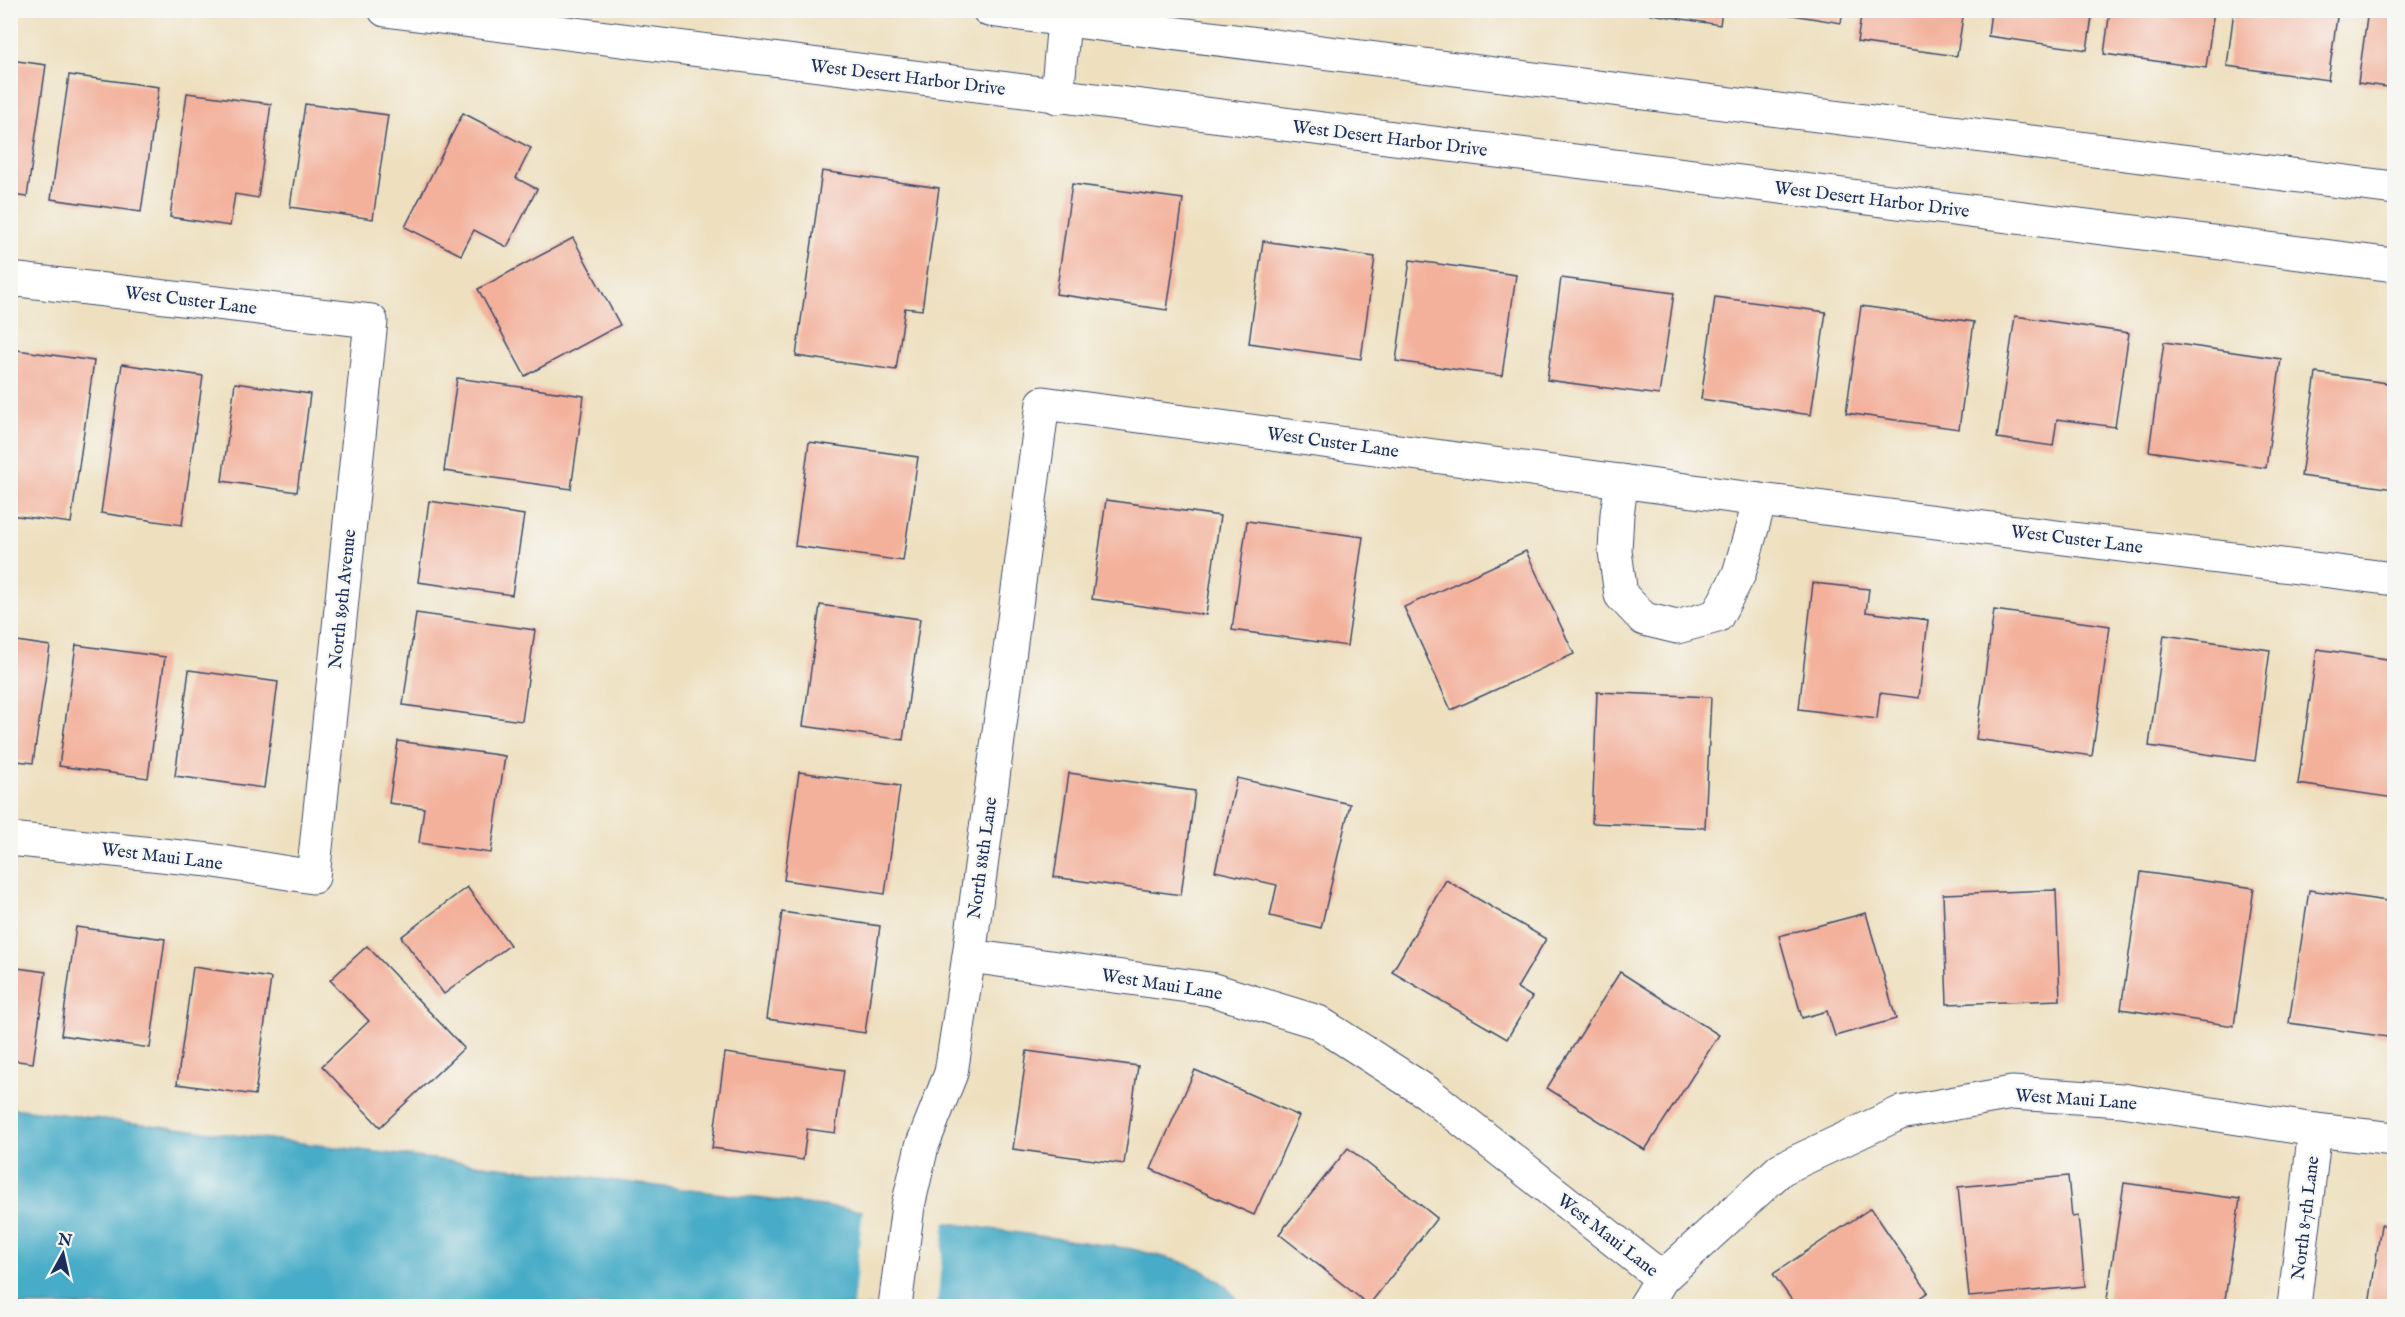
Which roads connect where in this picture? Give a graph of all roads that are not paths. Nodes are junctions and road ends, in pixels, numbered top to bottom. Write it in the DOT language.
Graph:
graph roads {
  1 [pos="385,10"];
  2 [pos="988,10"];
  3 [pos="1065,15"];
  4 [pos="469,16"];
  5 [pos="1057,96"];
  6 [pos="2394,188"];
  7 [pos="2394,265"];
  8 [pos="10,279"];
  9 [pos="370,321"];
  10 [pos="1043,403"];
  11 [pos="1622,481"];
  12 [pos="1760,500"];
  13 [pos="2394,579"];
  14 [pos="10,839"];
  15 [pos="313,877"];
  16 [pos="969,956"];
  17 [pos="2315,1130"];
  18 [pos="2394,1139"];
  19 [pos="1662,1278"];
  20 [pos="895,1306"];
  21 [pos="1645,1306"];
  22 [pos="2294,1306"];
  1 -- 4 [label="street, West Desert Harbor Drive"];
  2 -- 3 [label="street"];
  3 -- 5 [label="street"];
  3 -- 6 [label="street"];
  4 -- 5 [label="street, West Desert Harbor Drive"];
  5 -- 7 [label="street, West Desert Harbor Drive"];
  8 -- 9 [label="street, West Custer Lane"];
  9 -- 15 [label="street, North 89th Avenue"];
  10 -- 11 [label="street, West Custer Lane"];
  10 -- 16 [label="street, North 88th Lane"];
  11 -- 12 [label="street, West Custer Lane"];
  11 -- 12 [label="street"];
  12 -- 13 [label="street, West Custer Lane"];
  14 -- 15 [label="street, West Maui Lane"];
  16 -- 19 [label="street, West Maui Lane"];
  16 -- 20 [label="street, North 88th Lane"];
  17 -- 18 [label="street, West Maui Lane"];
  17 -- 19 [label="street, West Maui Lane"];
  17 -- 22 [label="street, North 87th Lane"];
  19 -- 21 [label="street"];
}
